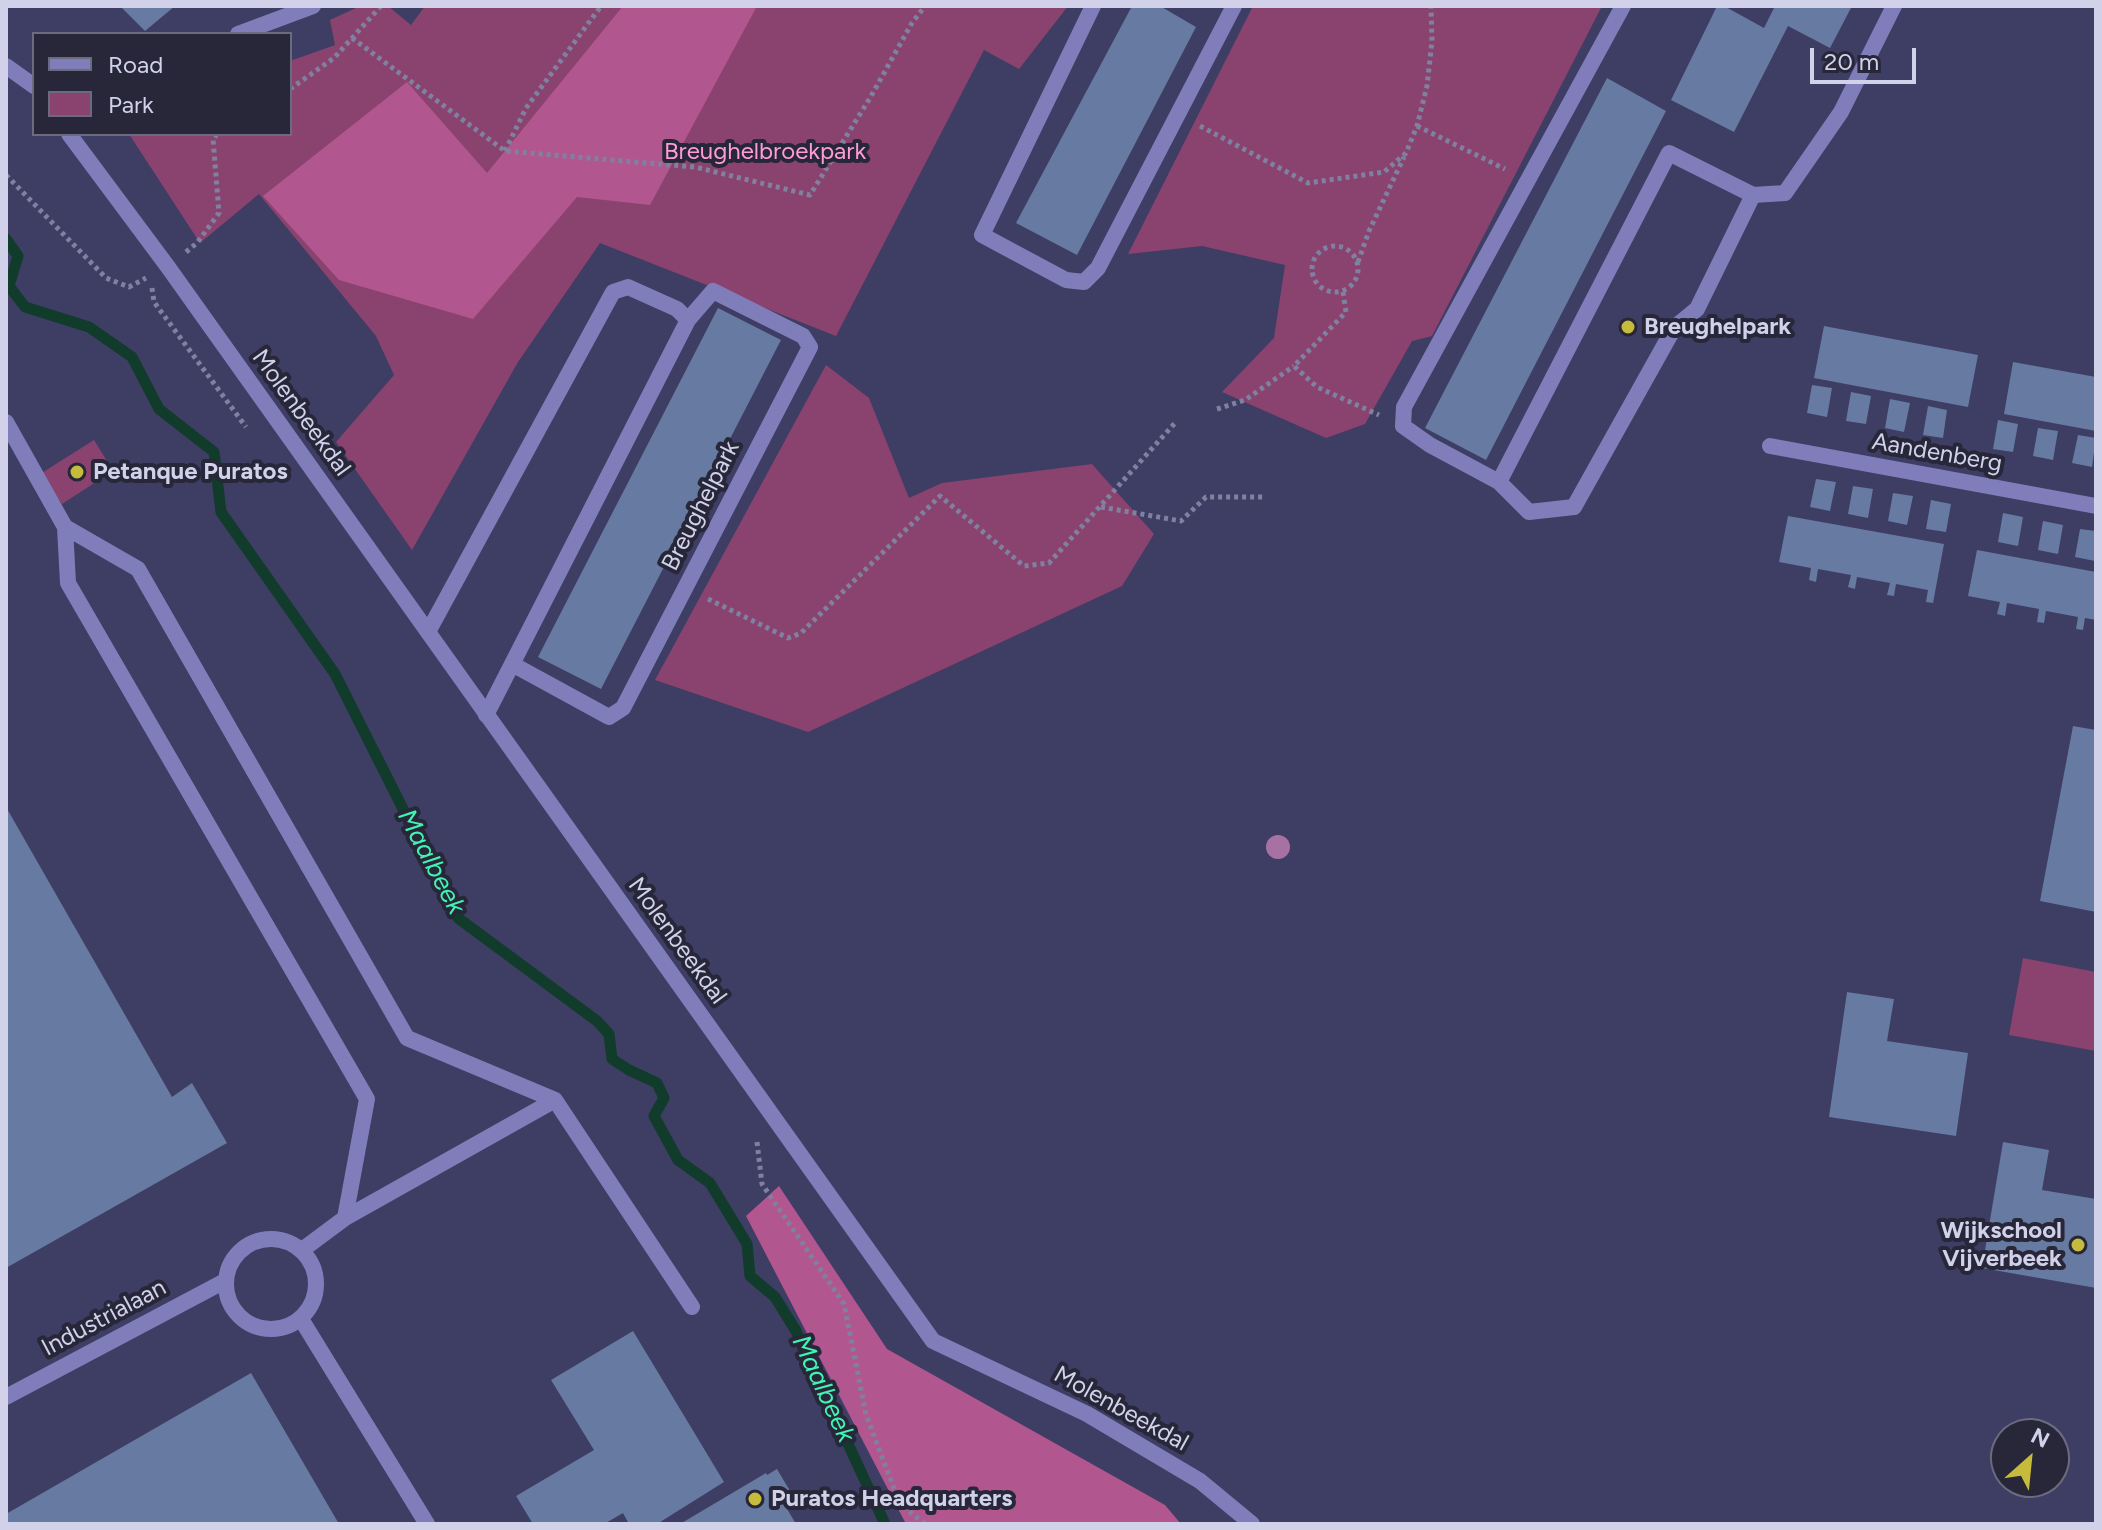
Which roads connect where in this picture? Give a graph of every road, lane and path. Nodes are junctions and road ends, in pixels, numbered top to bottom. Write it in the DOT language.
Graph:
graph roads {
  1 [pos="313,6"];
  2 [pos="381,6"];
  3 [pos="601,6"];
  4 [pos="925,6"];
  5 [pos="1093,6"];
  6 [pos="1234,6"];
  7 [pos="1431,6"];
  8 [pos="1623,6"];
  9 [pos="1894,6"];
  10 [pos="243,32"];
  11 [pos="352,38"];
  12 [pos="6,66"];
  13 [pos="32,85"];
  14 [pos="292,88"];
  15 [pos="1177,115"];
  16 [pos="1417,126"];
  17 [pos="70,136"];
  18 [pos="215,136"];
  19 [pos="505,151"];
  20 [pos="1406,153"];
  21 [pos="6,175"];
  22 [pos="1528,180"];
  23 [pos="1753,195"];
  24 [pos="1358,262"];
  25 [pos="168,267"];
  26 [pos="1343,292"];
  27 [pos="688,320"];
  28 [pos="1294,366"];
  29 [pos="1217,409"];
  30 [pos="6,422"];
  31 [pos="1175,423"];
  32 [pos="1403,426"];
  33 [pos="1770,446"];
  34 [pos="1499,482"];
  35 [pos="1263,497"];
  36 [pos="1100,506"];
  37 [pos="2096,506"];
  38 [pos="65,527"];
  39 [pos="685,589"];
  40 [pos="428,632"];
  41 [pos="512,664"];
  42 [pos="486,715"];
  43 [pos="555,1100"];
  44 [pos="757,1134"];
  45 [pos="345,1218"];
  46 [pos="302,1250"];
  47 [pos="225,1281"];
  48 [pos="692,1307"];
  49 [pos="301,1319"];
  50 [pos="6,1397"];
  51 [pos="427,1524"];
  52 [pos="925,1524"];
  53 [pos="1252,1524"];
  1 -- 10 [label="street"];
  2 -- 11 [label="path"];
  3 -- 19 [label="path"];
  4 -- 19 [label="path"];
  5 -- 15 [label="street"];
  6 -- 15 [label="street"];
  7 -- 16 [label="path"];
  8 -- 22 [label="street"];
  9 -- 23 [label="street"];
  11 -- 14 [label="path"];
  11 -- 19 [label="path"];
  12 -- 13 [label="street"];
  15 -- 20 [label="path"];
  16 -- 20 [label="path"];
  16 -- 22 [label="path"];
  17 -- 25 [label="street, Molenbeekdal"];
  18 -- 25 [label="path"];
  20 -- 24 [label="path"];
  21 -- 25 [label="path"];
  22 -- 32 [label="street"];
  23 -- 34 [label="street"];
  23 -- 34 [label="street"];
  24 -- 26 [label="path"];
  24 -- 26 [label="path"];
  25 -- 40 [label="street, Molenbeekdal"];
  26 -- 28 [label="path"];
  27 -- 39 [label="street, Breughelpark"];
  27 -- 40 [label="street"];
  27 -- 41 [label="street, Breughelpark"];
  28 -- 29 [label="path"];
  28 -- 32 [label="path"];
  30 -- 38 [label="street"];
  31 -- 36 [label="path"];
  32 -- 34 [label="street"];
  33 -- 37 [label="street, Aandenberg"];
  35 -- 36 [label="path"];
  36 -- 39 [label="path"];
  38 -- 43 [label="street"];
  38 -- 45 [label="street"];
  39 -- 41 [label="street, Breughelpark"];
  40 -- 42 [label="street, Molenbeekdal"];
  41 -- 42 [label="street, Breughelpark"];
  42 -- 53 [label="street, Molenbeekdal"];
  43 -- 45 [label="street"];
  43 -- 48 [label="street"];
  44 -- 52 [label="path"];
  45 -- 46 [label="street"];
  46 -- 47 [label="street"];
  46 -- 49 [label="street"];
  47 -- 49 [label="street"];
  47 -- 50 [label="street, Industrialaan"];
  49 -- 51 [label="street"];
}
